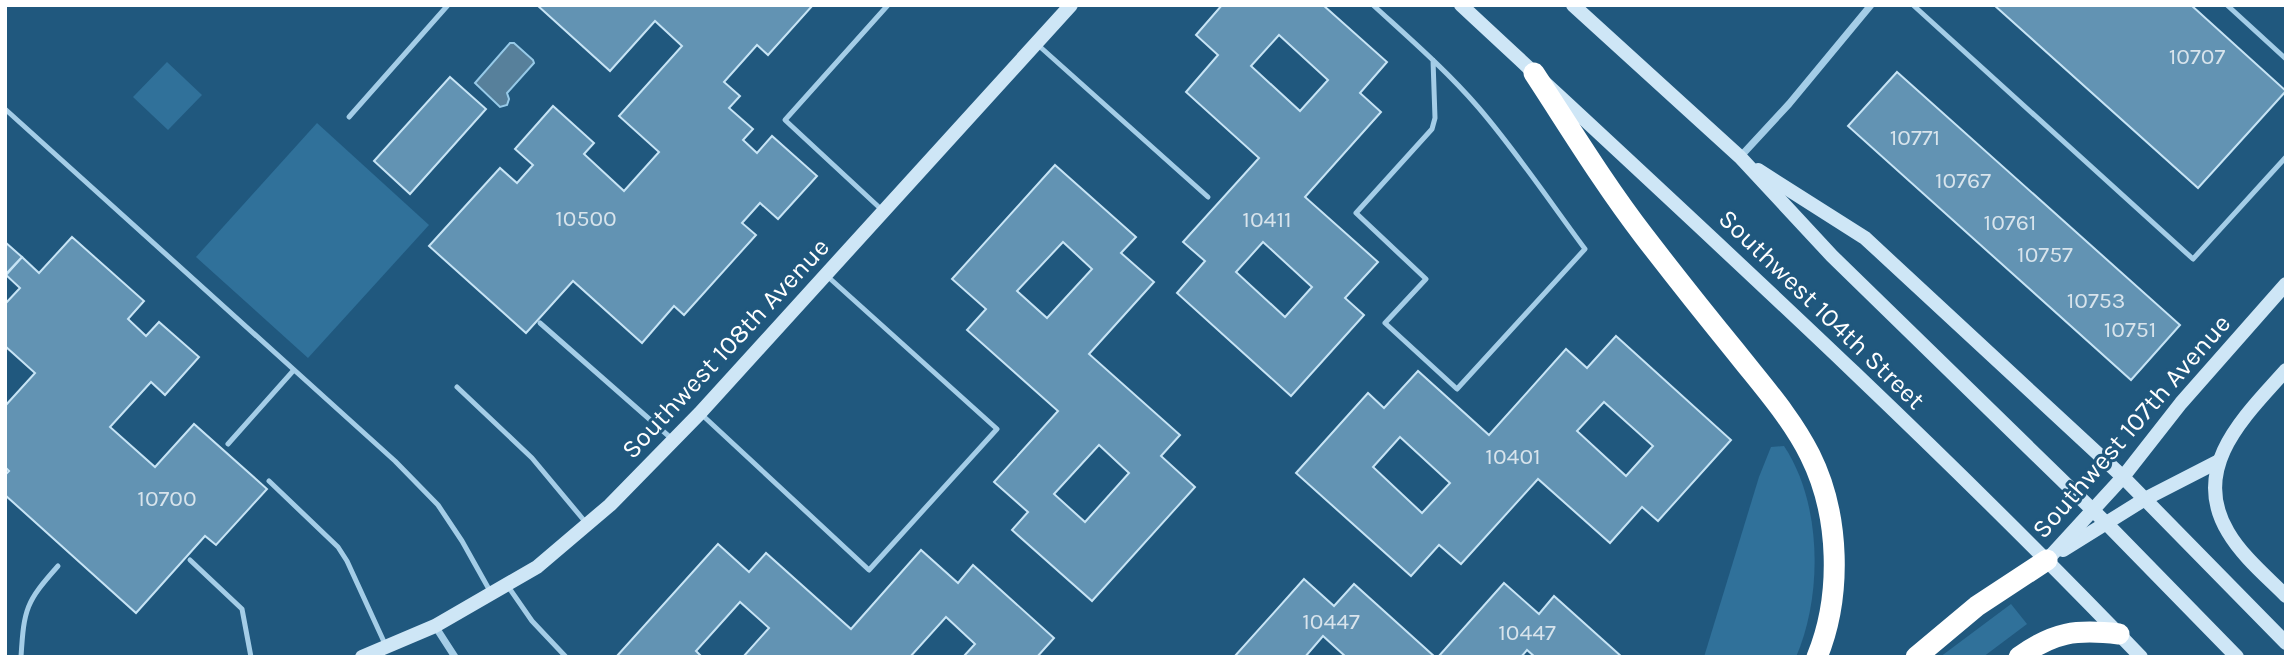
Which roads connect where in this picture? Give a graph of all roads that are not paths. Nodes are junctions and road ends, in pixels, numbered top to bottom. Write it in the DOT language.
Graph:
graph roads {
  1 [pos="448,5"];
  2 [pos="888,5"];
  3 [pos="1071,5"];
  4 [pos="1373,5"];
  5 [pos="1461,5"];
  6 [pos="1573,5"];
  7 [pos="1871,5"];
  8 [pos="1913,5"];
  9 [pos="2227,5"];
  10 [pos="1036,44"];
  11 [pos="2286,59"];
  12 [pos="1433,60"];
  13 [pos="1534,73"];
  14 [pos="5,109"];
  15 [pos="348,117"];
  16 [pos="2286,157"];
  17 [pos="1740,158"];
  18 [pos="1208,197"];
  19 [pos="883,212"];
  20 [pos="826,275"];
  21 [pos="2286,284"];
  22 [pos="540,323"];
  23 [pos="2286,370"];
  24 [pos="293,371"];
  25 [pos="457,387"];
  26 [pos="700,413"];
  27 [pos="674,441"];
  28 [pos="228,444"];
  29 [pos="2218,461"];
  30 [pos="2123,477"];
  31 [pos="269,481"];
  32 [pos="2145,499"];
  33 [pos="2093,511"];
  34 [pos="587,524"];
  35 [pos="2106,524"];
  36 [pos="2047,559"];
  37 [pos="190,560"];
  38 [pos="58,566"];
  39 [pos="507,585"];
  40 [pos="492,594"];
  41 [pos="2286,596"];
  42 [pos="435,626"];
  43 [pos="2119,634"];
  44 [pos="2286,643"];
  45 [pos="386,647"];
  46 [pos="21,657"];
  47 [pos="251,657"];
  48 [pos="362,657"];
  49 [pos="455,657"];
  50 [pos="566,657"];
  51 [pos="1817,657"];
  52 [pos="1916,657"];
  53 [pos="2019,657"];
  54 [pos="2141,657"];
  55 [pos="2237,657"];
  1 -- 15 [label="lane"];
  2 -- 19 [label="lane"];
  3 -- 10 [label="main road, Southwest 108th Avenue"];
  4 -- 12 [label="lane"];
  5 -- 13 [label="main road, Southwest 104th Street"];
  6 -- 17 [label="main road, Southwest 104th Street"];
  7 -- 17 [label="street"];
  8 -- 16 [label="lane"];
  9 -- 11 [label="lane"];
  10 -- 18 [label="lane"];
  10 -- 19 [label="main road, Southwest 108th Avenue"];
  12 -- 12 [label="lane"];
  13 -- 36 [label="main road, Southwest 104th Street"];
  13 -- 51 [label="highway"];
  14 -- 24 [label="lane"];
  17 -- 30 [label="main road"];
  17 -- 33 [label="main road, Southwest 104th Street"];
  19 -- 20 [label="main road, Southwest 108th Avenue"];
  20 -- 26 [label="main road, Southwest 108th Avenue"];
  20 -- 26 [label="lane"];
  21 -- 30 [label="main road, Southwest 107th Avenue"];
  22 -- 27 [label="lane"];
  23 -- 29 [label="main road"];
  24 -- 28 [label="lane"];
  24 -- 40 [label="lane"];
  25 -- 34 [label="lane"];
  26 -- 27 [label="main road, Southwest 108th Avenue"];
  27 -- 34 [label="main road, Southwest 108th Avenue"];
  29 -- 32 [label="main road, Southwest 107th Avenue"];
  29 -- 41 [label="main road"];
  30 -- 32 [label="main road"];
  30 -- 33 [label="main road, Southwest 107th Avenue"];
  31 -- 45 [label="lane"];
  32 -- 35 [label="main road, Southwest 107th Avenue"];
  32 -- 44 [label="main road"];
  33 -- 35 [label="main road, Southwest 104th Street"];
  33 -- 36 [label="main road, Southwest 107th Avenue"];
  34 -- 39 [label="main road, Southwest 108th Avenue"];
  35 -- 36 [label="main road, Southwest 107th Avenue"];
  35 -- 55 [label="main road, Southwest 104th Street"];
  36 -- 43 [label="main road, Southwest 104th Street"];
  36 -- 52 [label="highway"];
  37 -- 47 [label="lane"];
  38 -- 46 [label="lane"];
  39 -- 40 [label="main road, Southwest 108th Avenue"];
  39 -- 50 [label="lane"];
  40 -- 42 [label="main road, Southwest 108th Avenue"];
  42 -- 45 [label="main road, Southwest 108th Avenue"];
  42 -- 49 [label="street"];
  43 -- 53 [label="highway"];
  43 -- 54 [label="main road, Southwest 104th Street"];
  45 -- 48 [label="main road, Southwest 108th Avenue"];
}
